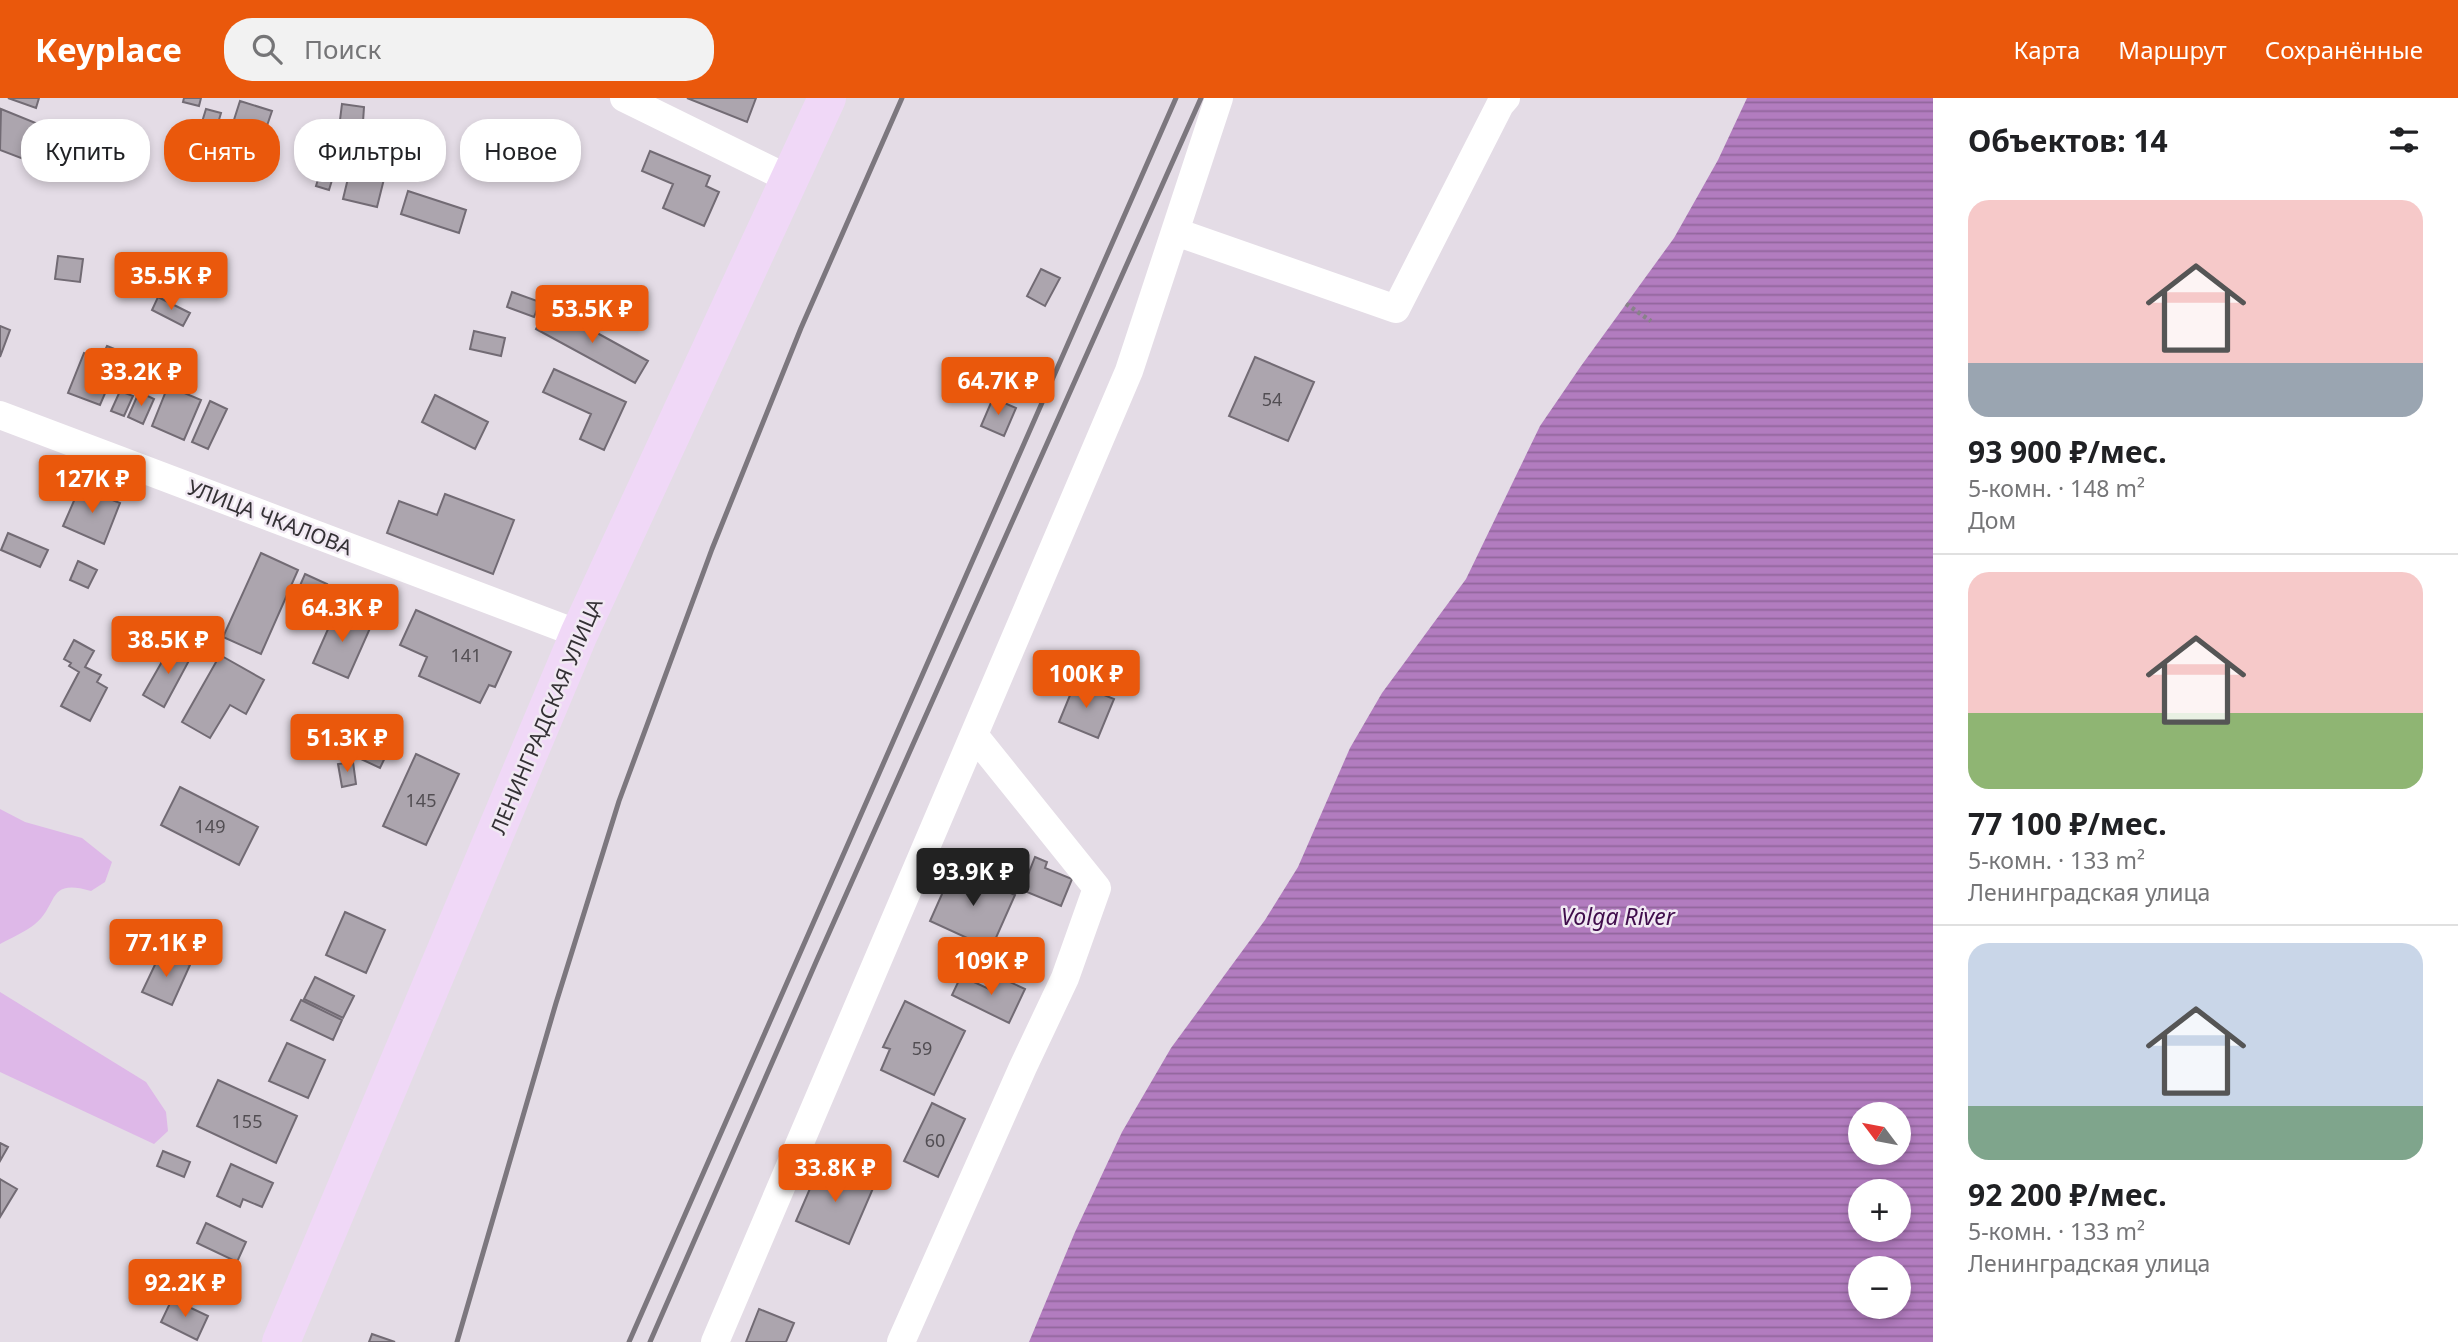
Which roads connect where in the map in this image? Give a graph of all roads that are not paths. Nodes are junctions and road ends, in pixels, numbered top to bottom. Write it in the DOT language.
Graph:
graph roads {
  1 [pos="624,98"];
  2 [pos="827,98"];
  3 [pos="1219,98"];
  4 [pos="1506,98"];
  5 [pos="789,179"];
  6 [pos="1176,232"];
  7 [pos="0,415"];
  8 [pos="579,635"];
  9 [pos="974,735"];
  10 [pos="281,1342"];
  11 [pos="715,1342"];
  12 [pos="901,1342"];
  1 -- 5 [label="street"];
  2 -- 5 [label="main road, ЛЕНИНГРАДСКАЯ УЛИЦА"];
  3 -- 6 [label="street"];
  4 -- 6 [label="street"];
  5 -- 8 [label="main road, ЛЕНИНГРАДСКАЯ УЛИЦА"];
  6 -- 9 [label="street"];
  7 -- 8 [label="street, УЛИЦА ЧКАЛОВА"];
  8 -- 10 [label="main road, ЛЕНИНГРАДСКАЯ УЛИЦА"];
  9 -- 11 [label="street"];
  9 -- 12 [label="street"];
}
